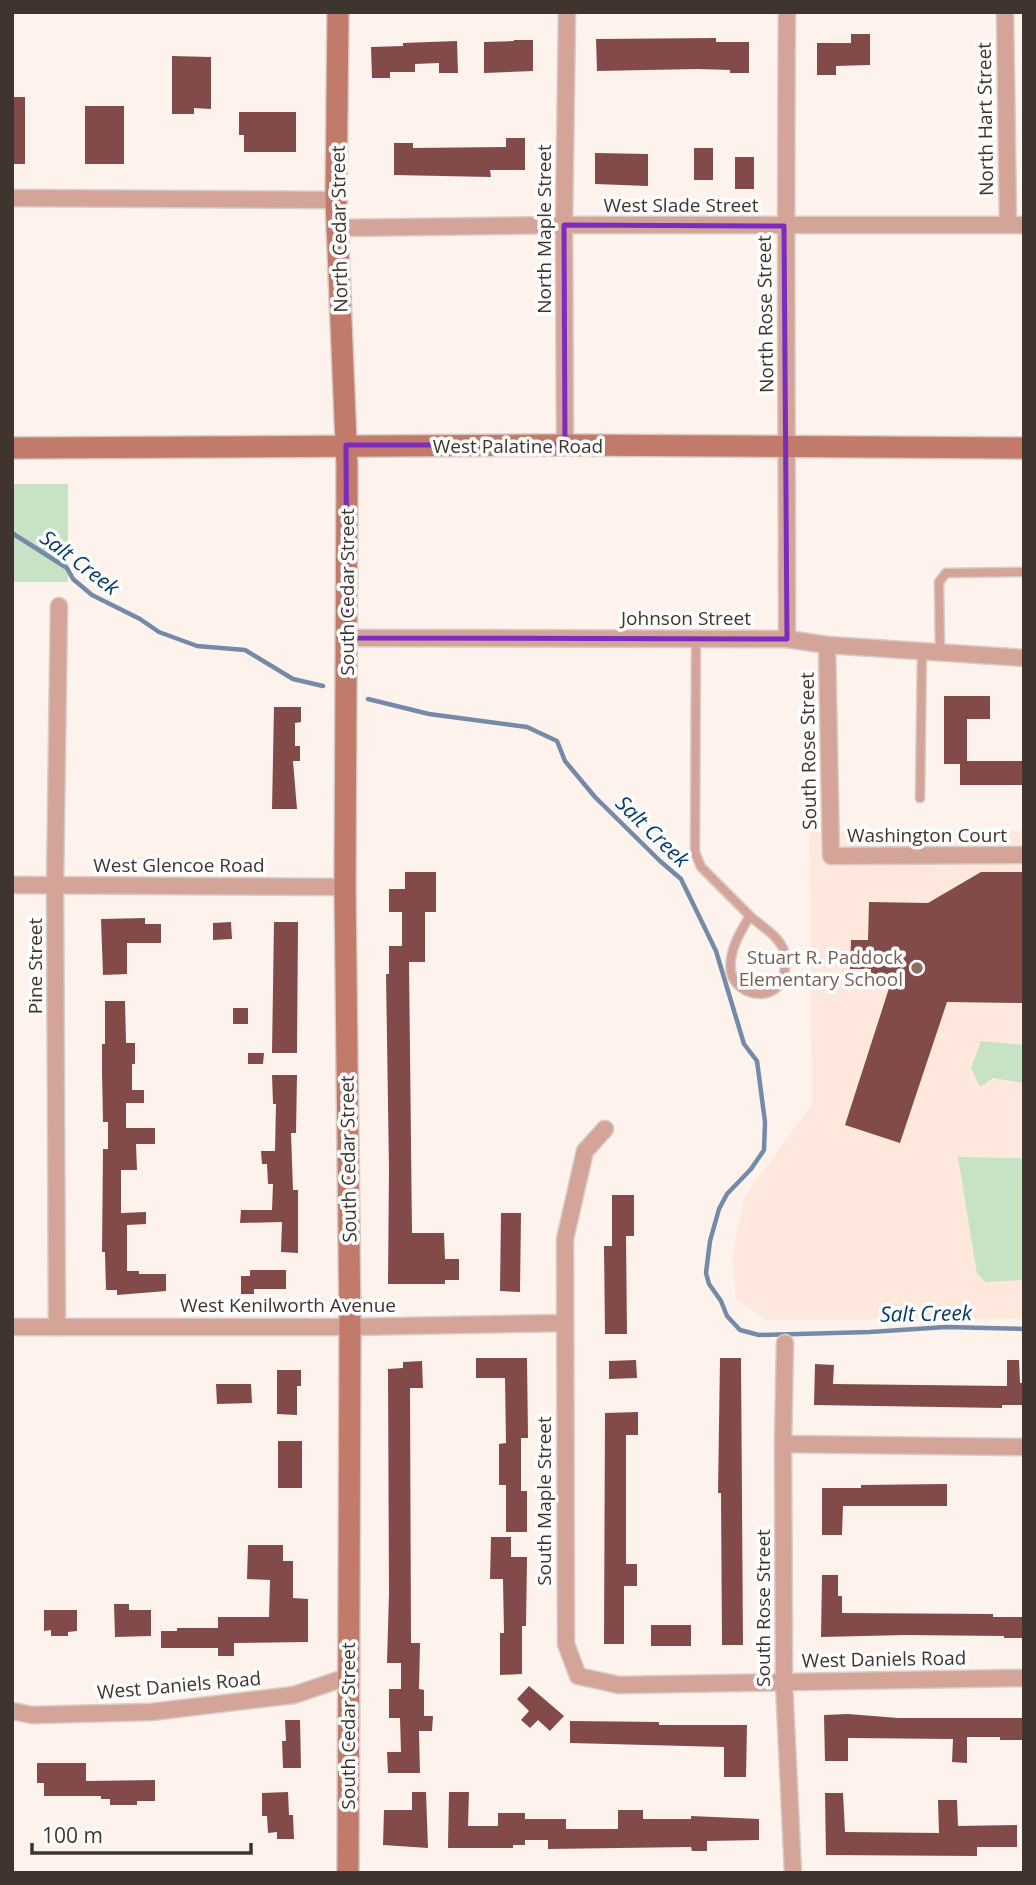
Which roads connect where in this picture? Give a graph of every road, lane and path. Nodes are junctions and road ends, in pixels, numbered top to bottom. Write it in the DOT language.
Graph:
graph roads {
  1 [pos="338,12"];
  2 [pos="567,12"];
  3 [pos="787,12"];
  4 [pos="1005,12"];
  5 [pos="12,198"];
  6 [pos="336,200"];
  7 [pos="564,225"];
  8 [pos="1016,225"];
  9 [pos="785,226"];
  10 [pos="338,228"];
  11 [pos="346,446"];
  12 [pos="565,446"];
  13 [pos="788,447"];
  14 [pos="12,448"];
  15 [pos="1024,448"];
  16 [pos="1024,572"];
  17 [pos="58,606"];
  18 [pos="347,638"];
  19 [pos="696,639"];
  20 [pos="787,639"];
  21 [pos="827,645"];
  22 [pos="922,651"];
  23 [pos="940,652"];
  24 [pos="1024,658"];
  25 [pos="919,797"];
  26 [pos="1024,855"];
  27 [pos="831,856"];
  28 [pos="12,885"];
  29 [pos="55,885"];
  30 [pos="345,887"];
  31 [pos="750,916"];
  32 [pos="605,1129"];
  33 [pos="564,1323"];
  34 [pos="12,1327"];
  35 [pos="57,1327"];
  36 [pos="350,1327"];
  37 [pos="785,1343"];
  38 [pos="783,1444"];
  39 [pos="1024,1447"];
  40 [pos="578,1676"];
  41 [pos="347,1677"];
  42 [pos="1024,1678"];
  43 [pos="784,1682"];
  44 [pos="12,1711"];
  45 [pos="348,1873"];
  46 [pos="793,1873"];
  1 -- 6 [label="street, North Cedar Street"];
  2 -- 7 [label="street, North Maple Street"];
  3 -- 9 [label="street, North Rose Street"];
  4 -- 8 [label="street, North Hart Street"];
  5 -- 6 [label="street"];
  6 -- 10 [label="street, North Cedar Street"];
  7 -- 9 [label="street, West Slade Street"];
  7 -- 10 [label="street, West Slade Street"];
  7 -- 12 [label="street, North Maple Street"];
  8 -- 9 [label="street, West Slade Street"];
  9 -- 13 [label="street, North Rose Street"];
  10 -- 11 [label="street, North Cedar Street"];
  11 -- 12 [label="street, West Palatine Road"];
  11 -- 14 [label="street, West Palatine Road"];
  11 -- 18 [label="street, South Cedar Street"];
  12 -- 13 [label="street, West Palatine Road"];
  13 -- 15 [label="street, West Palatine Road"];
  13 -- 20 [label="street"];
  16 -- 23 [label="lane"];
  17 -- 29 [label="street, Pine Street"];
  18 -- 19 [label="street, Johnson Street"];
  18 -- 30 [label="street, South Cedar Street"];
  19 -- 20 [label="street, Johnson Street"];
  19 -- 31 [label="lane"];
  20 -- 21 [label="street, Johnson Street"];
  21 -- 22 [label="street, Johnson Street"];
  21 -- 27 [label="street, South Rose Street"];
  22 -- 23 [label="street, Johnson Street"];
  22 -- 25 [label="lane"];
  23 -- 24 [label="street, Johnson Street"];
  26 -- 27 [label="street, Washington Court"];
  28 -- 29 [label="street, West Glencoe Road"];
  29 -- 30 [label="street, West Glencoe Road"];
  29 -- 35 [label="street, Pine Street"];
  30 -- 36 [label="street, South Cedar Street"];
  31 -- 31 [label="lane"];
  32 -- 33 [label="street, South Maple Street"];
  33 -- 36 [label="street, West Kenilworth Avenue"];
  33 -- 40 [label="street, South Maple Street"];
  34 -- 35 [label="street, West Kenilworth Avenue"];
  35 -- 36 [label="street, West Kenilworth Avenue"];
  36 -- 41 [label="street, South Cedar Street"];
  37 -- 38 [label="street, South Rose Street"];
  38 -- 39 [label="street"];
  38 -- 43 [label="street, South Rose Street"];
  40 -- 43 [label="street, West Daniels Road"];
  41 -- 44 [label="street, West Daniels Road"];
  41 -- 45 [label="street, South Cedar Street"];
  42 -- 43 [label="street, West Daniels Road"];
  43 -- 46 [label="street, South Rose Street"];
}
